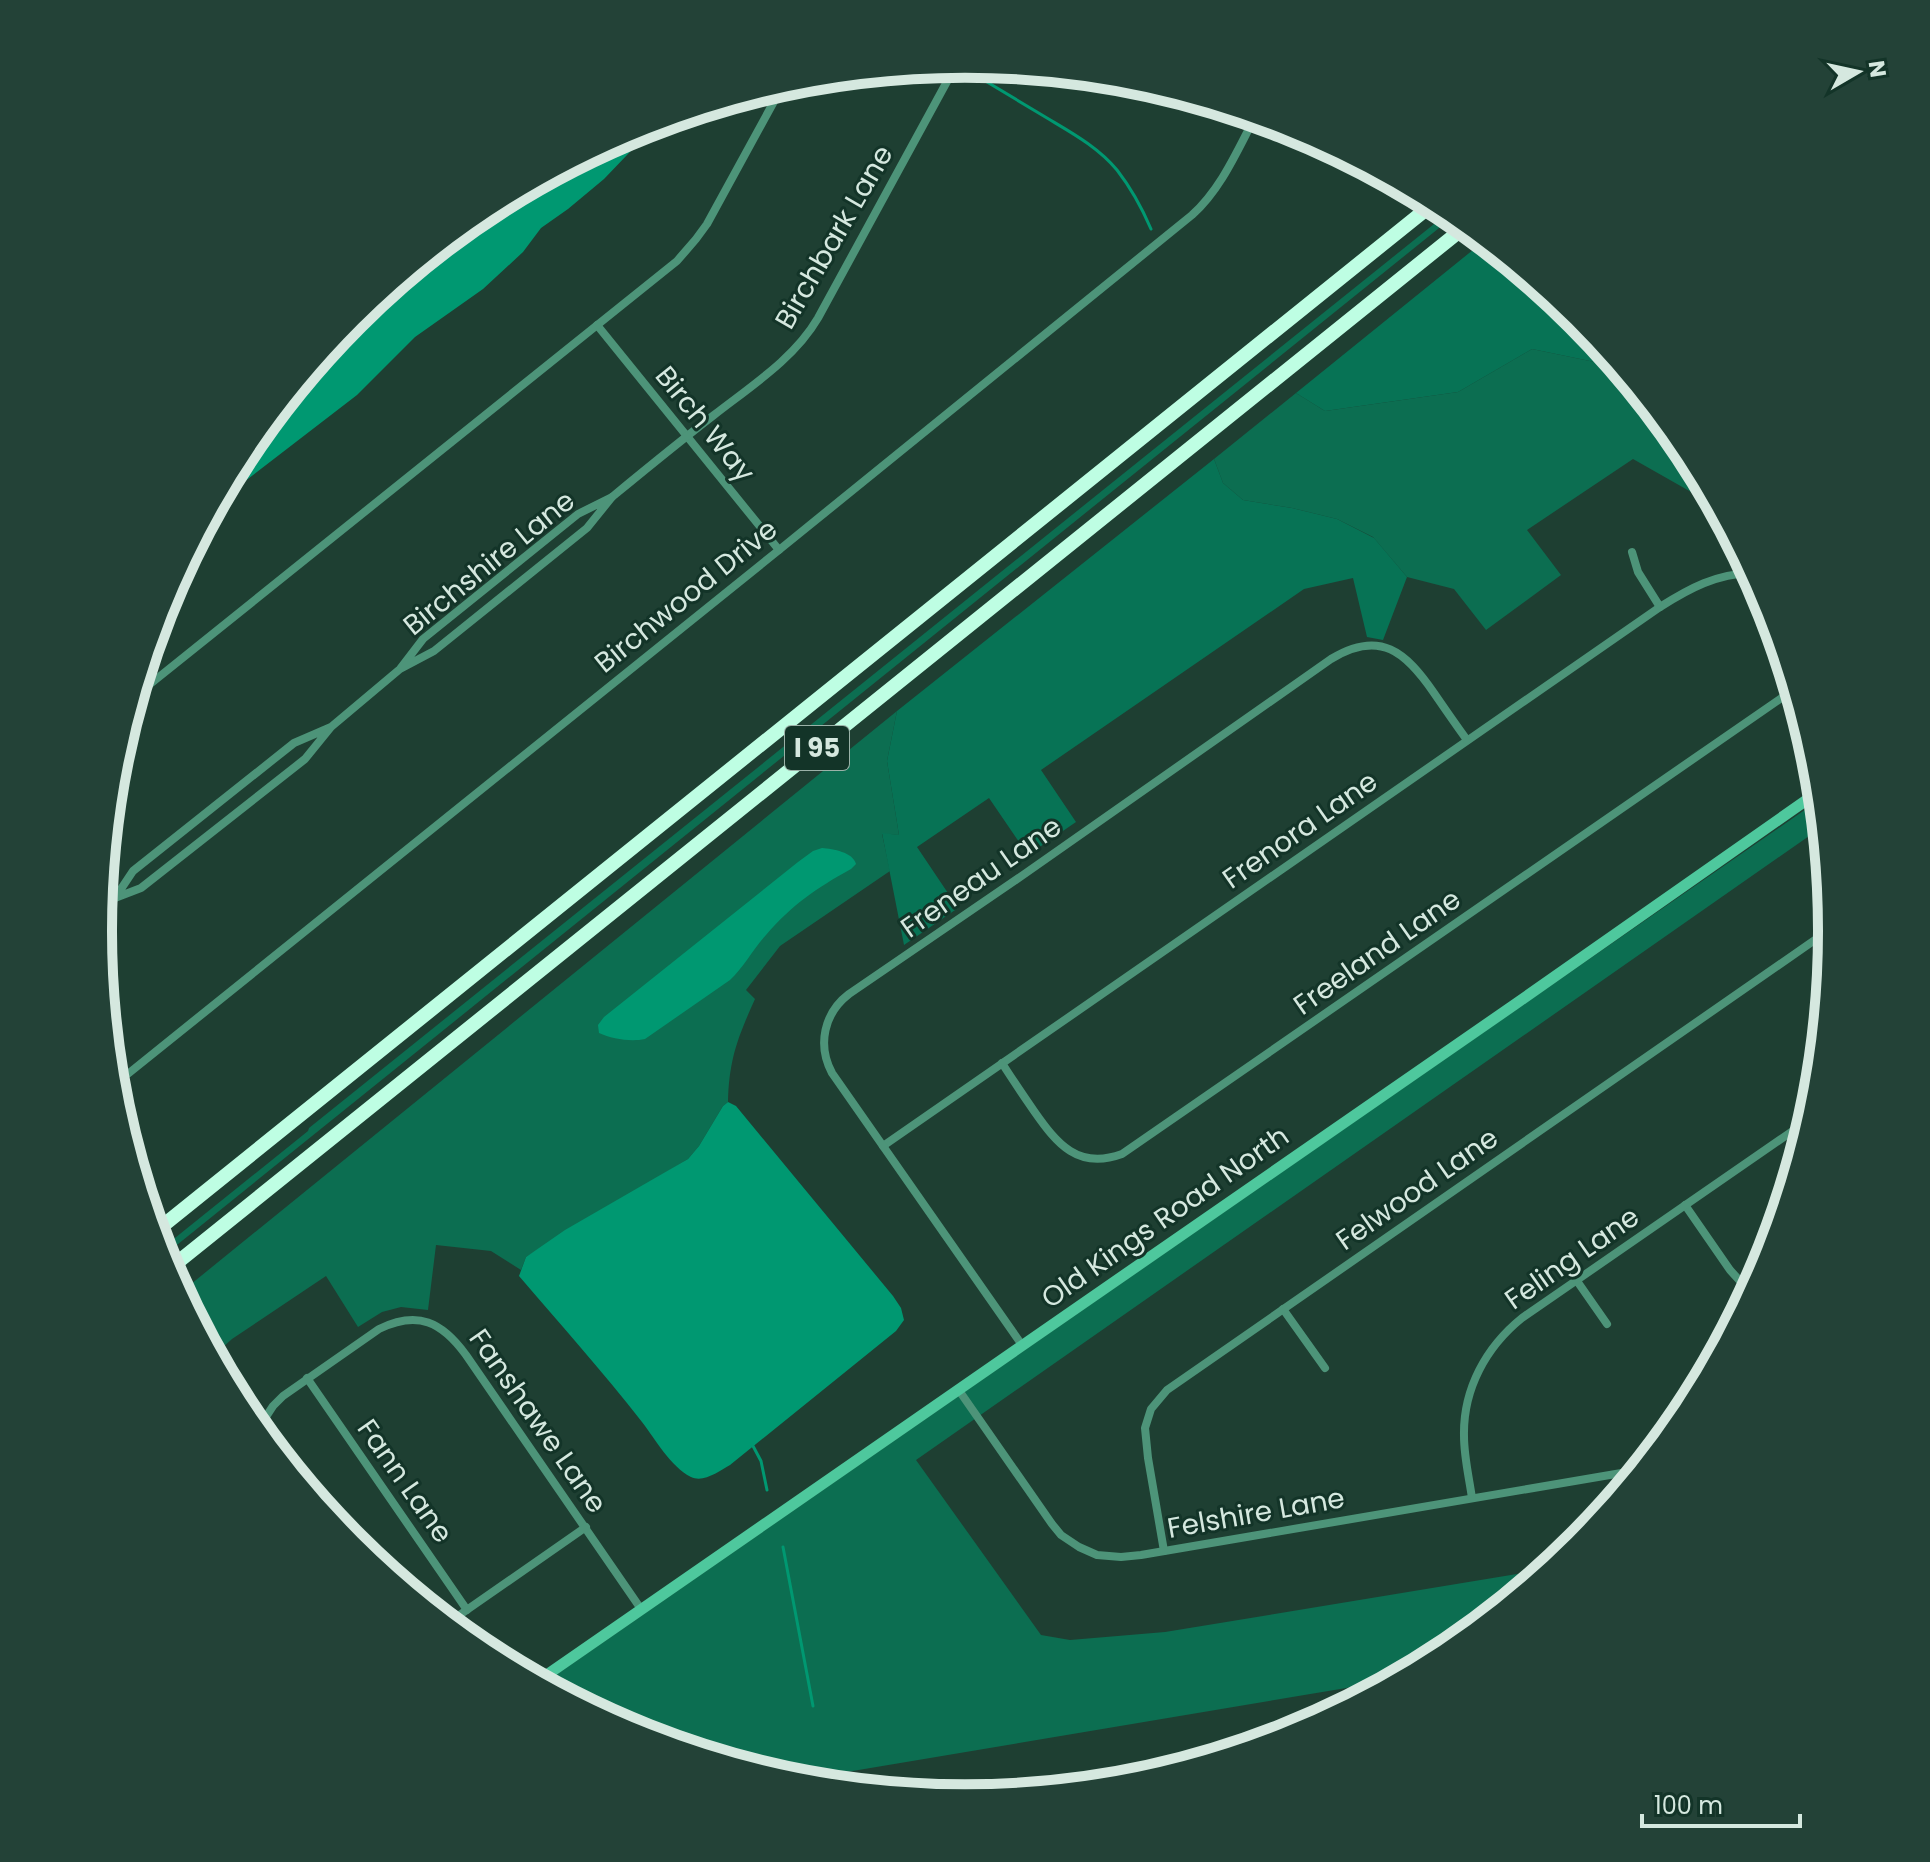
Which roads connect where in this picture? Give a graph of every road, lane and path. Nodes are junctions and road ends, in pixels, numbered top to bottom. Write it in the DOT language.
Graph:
graph roads {
  1 [pos="949,79"];
  2 [pos="775,100"];
  3 [pos="1250,127"];
  4 [pos="1423,212"];
  5 [pos="1456,234"];
  6 [pos="597,325"];
  7 [pos="686,437"];
  8 [pos="612,497"];
  9 [pos="779,550"];
  10 [pos="1632,552"];
  11 [pos="1739,573"];
  12 [pos="1660,607"];
  13 [pos="400,669"];
  14 [pos="148,685"];
  15 [pos="1785,696"];
  16 [pos="331,727"];
  17 [pos="1467,740"];
  18 [pos="1808,799"];
  19 [pos="115,898"];
  20 [pos="1818,938"];
  21 [pos="1002,1063"];
  22 [pos="124,1075"];
  23 [pos="1794,1130"];
  24 [pos="883,1146"];
  25 [pos="1685,1205"];
  26 [pos="164,1224"];
  27 [pos="179,1261"];
  28 [pos="1577,1281"];
  29 [pos="1741,1283"];
  30 [pos="1283,1309"];
  31 [pos="1607,1324"];
  32 [pos="1022,1345"];
  33 [pos="1325,1368"];
  34 [pos="307,1378"];
  35 [pos="958,1389"];
  36 [pos="266,1418"];
  37 [pos="1623,1473"];
  38 [pos="1472,1498"];
  39 [pos="586,1527"];
  40 [pos="1164,1551"];
  41 [pos="641,1609"];
  42 [pos="467,1610"];
  43 [pos="458,1616"];
  44 [pos="547,1675"];
  1 -- 7 [label="street, Birchbark Lane"];
  2 -- 6 [label="street"];
  3 -- 9 [label="street, Birchwood Drive"];
  4 -- 26 [label="highway, I 95"];
  5 -- 27 [label="highway, I 95"];
  6 -- 7 [label="street, Birch Way"];
  6 -- 14 [label="street"];
  7 -- 8 [label="street, Birchshire Lane"];
  7 -- 9 [label="street, Birch Way"];
  8 -- 13 [label="street, Birchshire Lane"];
  8 -- 13 [label="street, Birchshire Lane"];
  9 -- 22 [label="street, Birchwood Drive"];
  10 -- 12 [label="street"];
  11 -- 12 [label="street, Frenora Lane"];
  12 -- 17 [label="street, Frenora Lane"];
  13 -- 16 [label="street, Birchshire Lane"];
  15 -- 21 [label="street, Freeland Lane"];
  16 -- 19 [label="street, Birchshire Lane"];
  16 -- 19 [label="street, Birchshire Lane"];
  17 -- 21 [label="street, Frenora Lane"];
  17 -- 24 [label="street, Freneau Lane"];
  18 -- 32 [label="street, Old Kings Road North"];
  20 -- 30 [label="street, Felwood Lane"];
  21 -- 24 [label="street, Frenora Lane"];
  23 -- 25 [label="street, Feling Lane"];
  24 -- 32 [label="street, Freneau Lane"];
  25 -- 28 [label="street, Feling Lane"];
  25 -- 29 [label="street"];
  28 -- 31 [label="street"];
  28 -- 38 [label="street, Feling Lane"];
  30 -- 33 [label="street"];
  30 -- 40 [label="street, Felwood Lane"];
  32 -- 35 [label="street, Old Kings Road North"];
  34 -- 36 [label="street, Fanshawe Lane"];
  34 -- 39 [label="street, Fanshawe Lane"];
  34 -- 42 [label="street, Fann Lane"];
  35 -- 40 [label="street, Felshire Lane"];
  35 -- 41 [label="street, Old Kings Road North"];
  37 -- 38 [label="street, Felshire Lane"];
  38 -- 40 [label="street, Felshire Lane"];
  39 -- 41 [label="street, Fanshawe Lane"];
  39 -- 42 [label="street"];
  41 -- 44 [label="street, Old Kings Road North"];
  42 -- 43 [label="street"];
}
